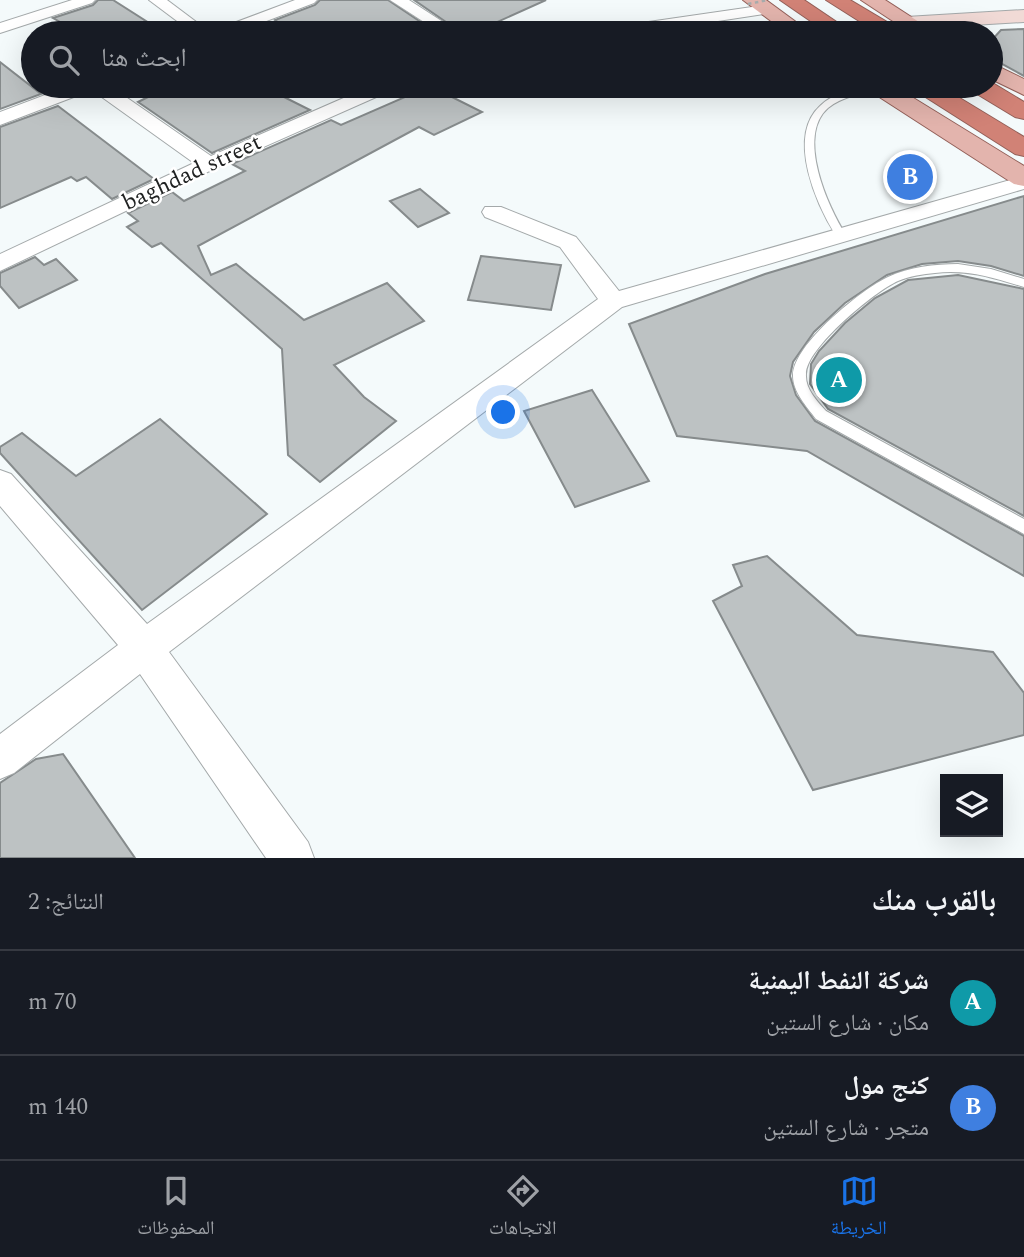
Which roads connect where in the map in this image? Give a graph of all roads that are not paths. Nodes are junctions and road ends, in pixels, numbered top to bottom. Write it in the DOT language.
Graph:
graph roads {
  1 [pos="88,0"];
  2 [pos="158,0"];
  3 [pos="309,0"];
  4 [pos="398,0"];
  5 [pos="790,0"];
  6 [pos="836,0"];
  7 [pos="871,0"];
  8 [pos="759,4"];
  9 [pos="1024,16"];
  10 [pos="21,21"];
  11 [pos="22,21"];
  12 [pos="187,21"];
  13 [pos="253,21"];
  14 [pos="432,21"];
  15 [pos="670,21"];
  16 [pos="783,21"];
  17 [pos="823,21"];
  18 [pos="883,21"];
  19 [pos="892,21"];
  20 [pos="972,21"];
  21 [pos="0,28"];
  22 [pos="1003,77"];
  23 [pos="1024,89"];
  24 [pos="54,98"];
  25 [pos="115,98"];
  26 [pos="359,98"];
  27 [pos="838,98"];
  28 [pos="897,98"];
  29 [pos="943,98"];
  30 [pos="1000,98"];
  31 [pos="1024,112"];
  32 [pos="0,119"];
  33 [pos="1024,148"];
  34 [pos="209,164"];
  35 [pos="1024,180"];
  36 [pos="494,212"];
  37 [pos="841,234"];
  38 [pos="0,263"];
  39 [pos="1024,283"];
  40 [pos="613,301"];
  41 [pos="0,483"];
  42 [pos="1024,527"];
  43 [pos="144,648"];
  44 [pos="0,759"];
  45 [pos="292,858"];
  1 -- 11 [label="street"];
  2 -- 12 [label="street"];
  3 -- 13 [label="street"];
  4 -- 14 [label="street"];
  5 -- 17 [label="highway"];
  6 -- 18 [label="highway"];
  7 -- 19 [label="main road"];
  8 -- 15 [label="street"];
  8 -- 16 [label="main road"];
  9 -- 20 [label="main road"];
  10 -- 21 [label="street"];
  22 -- 23 [label="main road"];
  24 -- 32 [label="street"];
  25 -- 34 [label="street"];
  26 -- 34 [label="street, baghdad street"];
  27 -- 37 [label="lane"];
  28 -- 35 [label="main road"];
  29 -- 33 [label="highway"];
  30 -- 31 [label="highway"];
  34 -- 38 [label="street, baghdad street"];
  35 -- 37 [label="street"];
  36 -- 40 [label="street"];
  37 -- 40 [label="street"];
  39 -- 42 [label="lane"];
  40 -- 43 [label="street"];
  41 -- 43 [label="street"];
  43 -- 44 [label="street"];
  43 -- 45 [label="street"];
}
